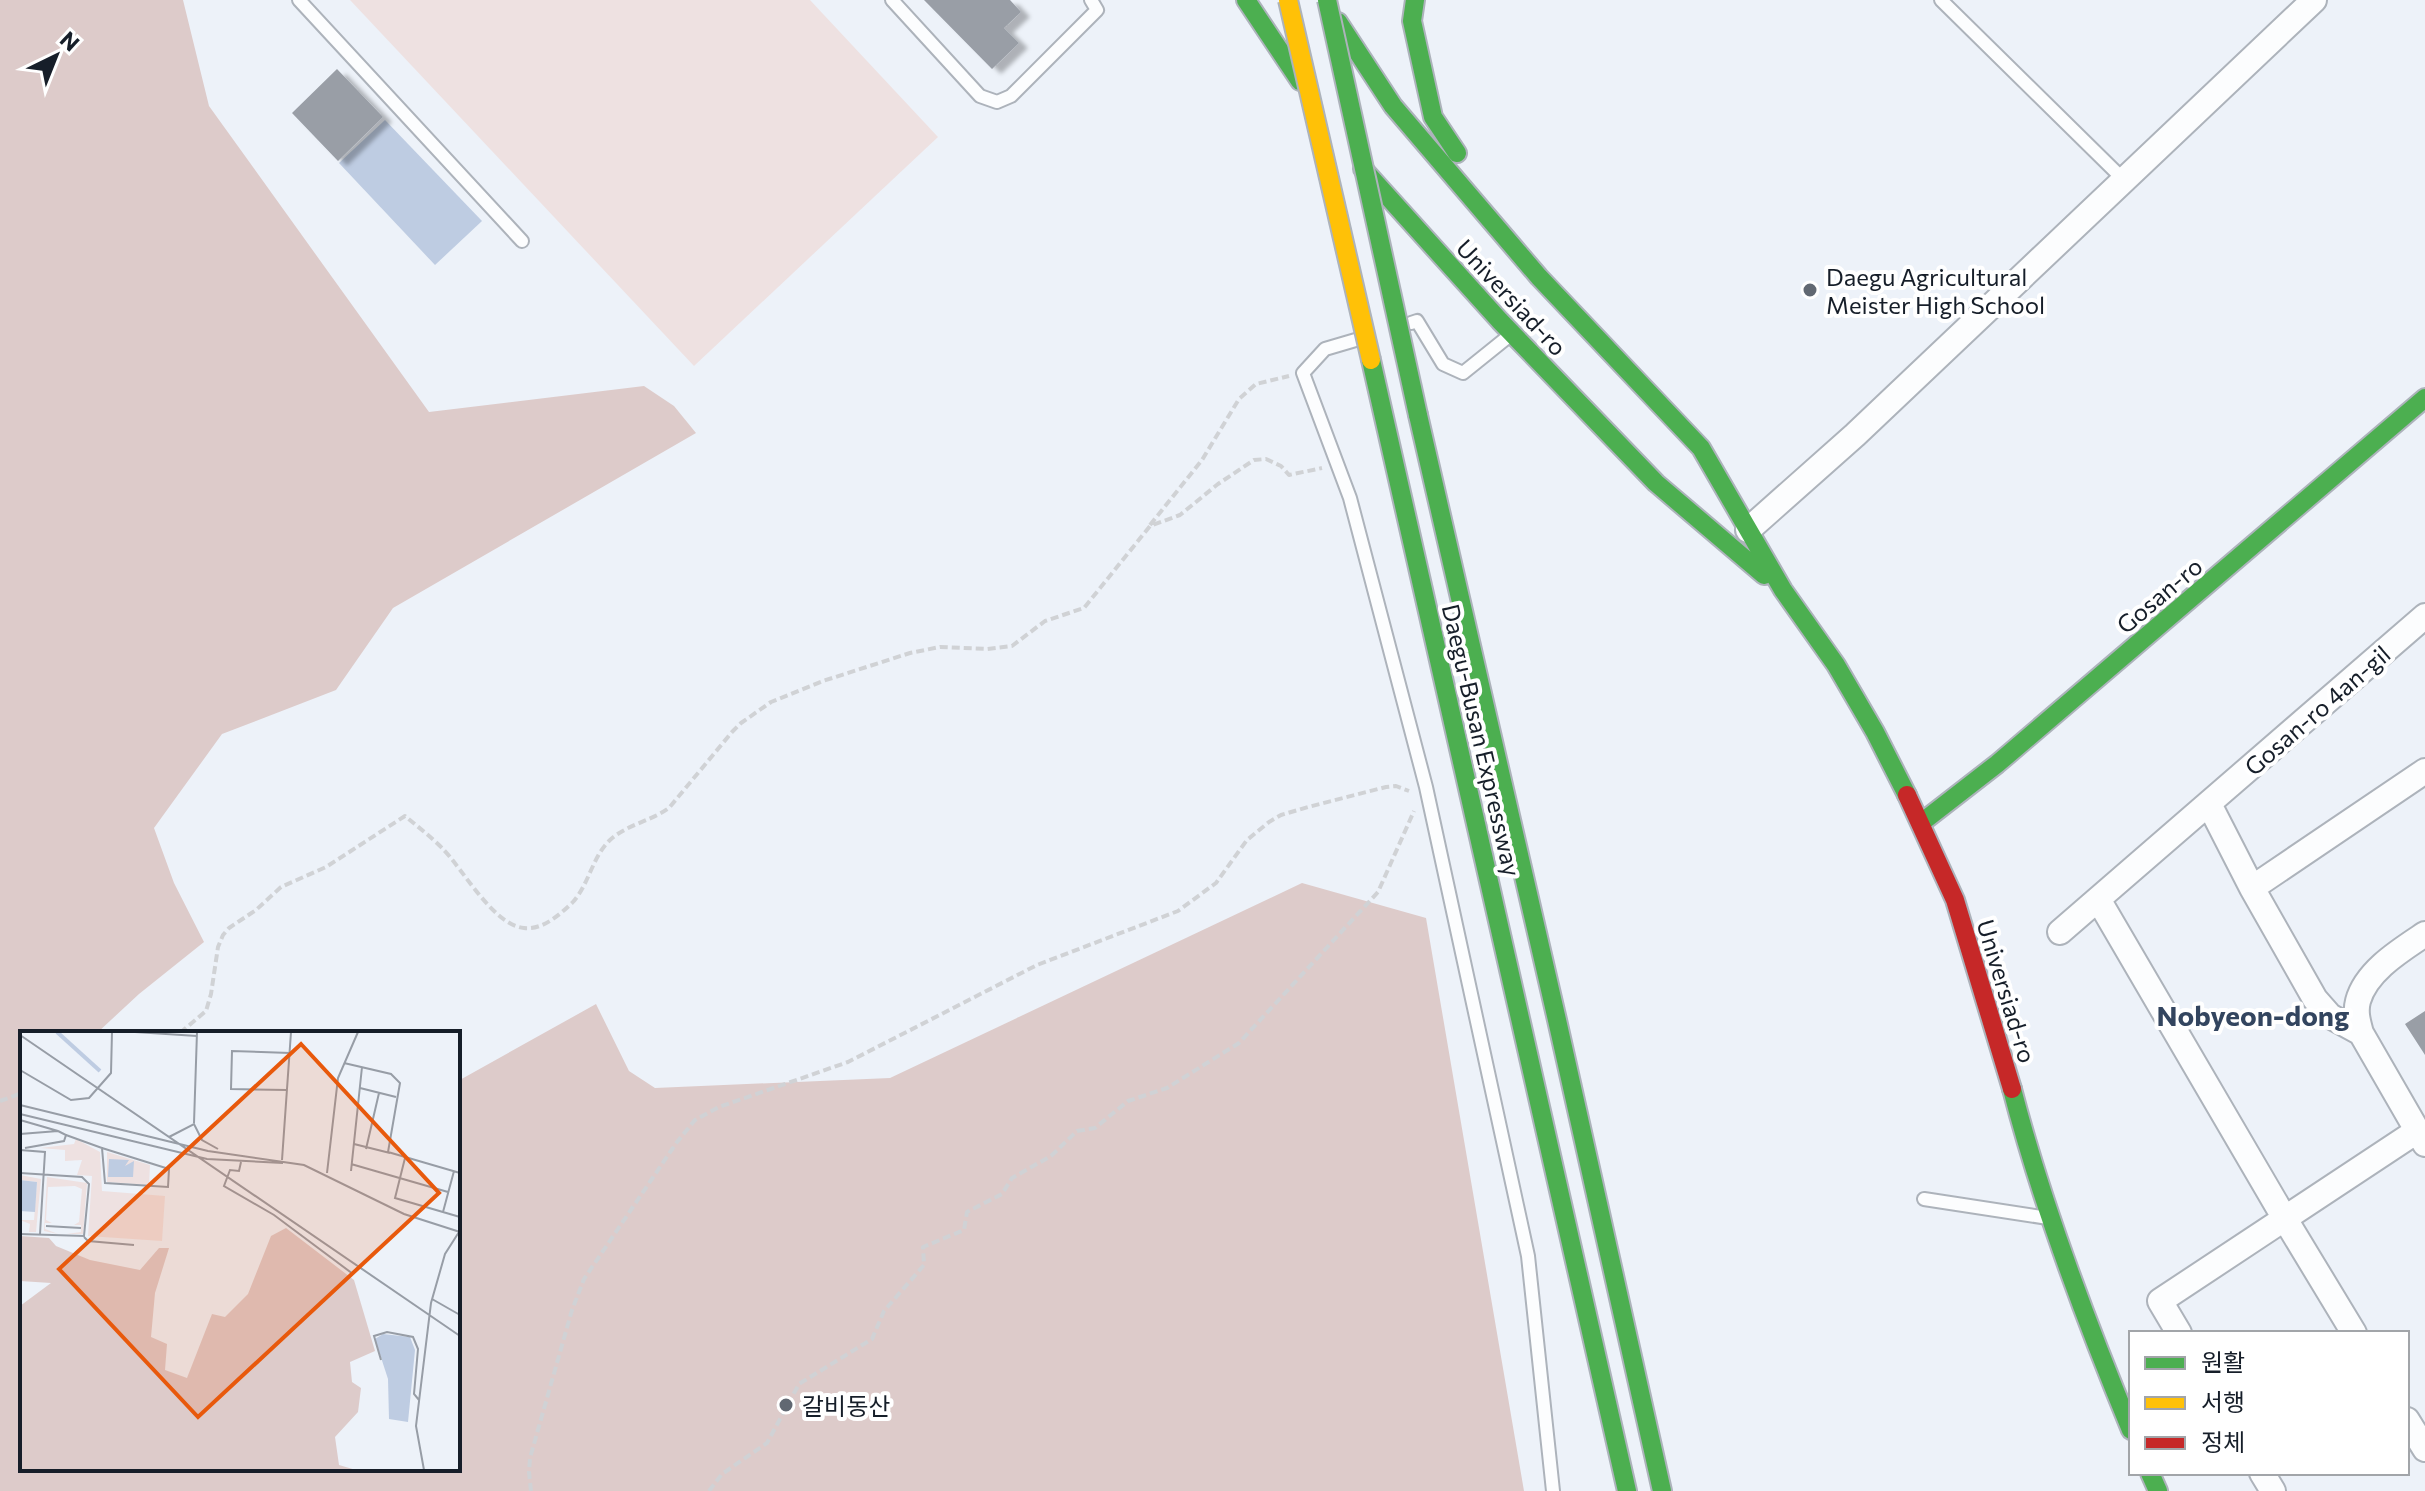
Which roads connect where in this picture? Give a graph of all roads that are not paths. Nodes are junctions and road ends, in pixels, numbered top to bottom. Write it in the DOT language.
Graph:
graph roads {
  1 [pos="299,0"];
  2 [pos="892,0"];
  3 [pos="1091,0"];
  4 [pos="1246,0"];
  5 [pos="1288,0"];
  6 [pos="1325,0"];
  7 [pos="1415,0"];
  8 [pos="1941,0"];
  9 [pos="2314,0"];
  10 [pos="2124,180"];
  11 [pos="522,241"];
  12 [pos="1539,277"];
  13 [pos="1386,330"];
  14 [pos="1512,334"];
  15 [pos="1371,335"];
  16 [pos="2425,398"];
  17 [pos="1748,530"];
  18 [pos="1783,590"];
  19 [pos="2425,616"];
  20 [pos="2425,771"];
  21 [pos="2209,804"];
  22 [pos="1921,823"];
  23 [pos="2252,888"];
  24 [pos="2098,899"];
  25 [pos="2060,932"];
  26 [pos="2425,934"];
  27 [pos="2361,1033"];
  28 [pos="2421,1138"];
  29 [pos="1924,1199"];
  30 [pos="2051,1218"];
  31 [pos="2285,1219"];
  32 [pos="2178,1331"];
  33 [pos="2353,1331"];
  34 [pos="2409,1423"];
  35 [pos="2129,1425"];
  36 [pos="2425,1449"];
  37 [pos="1553,1491"];
  38 [pos="1627,1491"];
  39 [pos="1662,1491"];
  1 -- 11 [label="lane"];
  2 -- 3 [label="lane"];
  4 -- 14 [label="main road, Universiad-ro"];
  5 -- 38 [label="main road, Daegu-Busan Expressway, bridge"];
  6 -- 12 [label="main road, Universiad-ro"];
  6 -- 39 [label="main road, Daegu-Busan Expressway, bridge"];
  7 -- 12 [label="main road"];
  8 -- 10 [label="lane"];
  9 -- 10 [label="street"];
  10 -- 17 [label="street"];
  12 -- 17 [label="main road, Universiad-ro"];
  13 -- 14 [label="lane"];
  14 -- 18 [label="main road, Universiad-ro"];
  15 -- 37 [label="lane"];
  16 -- 22 [label="main road, Gosan-ro"];
  17 -- 18 [label="main road, Universiad-ro"];
  18 -- 22 [label="main road, Universiad-ro"];
  19 -- 21 [label="street, Gosan-ro 4an-gil"];
  20 -- 23 [label="street"];
  21 -- 23 [label="street"];
  21 -- 24 [label="street, Gosan-ro 4an-gil"];
  22 -- 30 [label="main road, Universiad-ro"];
  23 -- 27 [label="street"];
  24 -- 25 [label="street, Gosan-ro 4an-gil"];
  24 -- 31 [label="street"];
  26 -- 27 [label="street"];
  27 -- 28 [label="street"];
  28 -- 31 [label="street"];
  29 -- 30 [label="lane"];
  30 -- 35 [label="main road, Universiad-ro"];
  31 -- 32 [label="street"];
  31 -- 33 [label="street"];
  34 -- 36 [label="street"];
}
